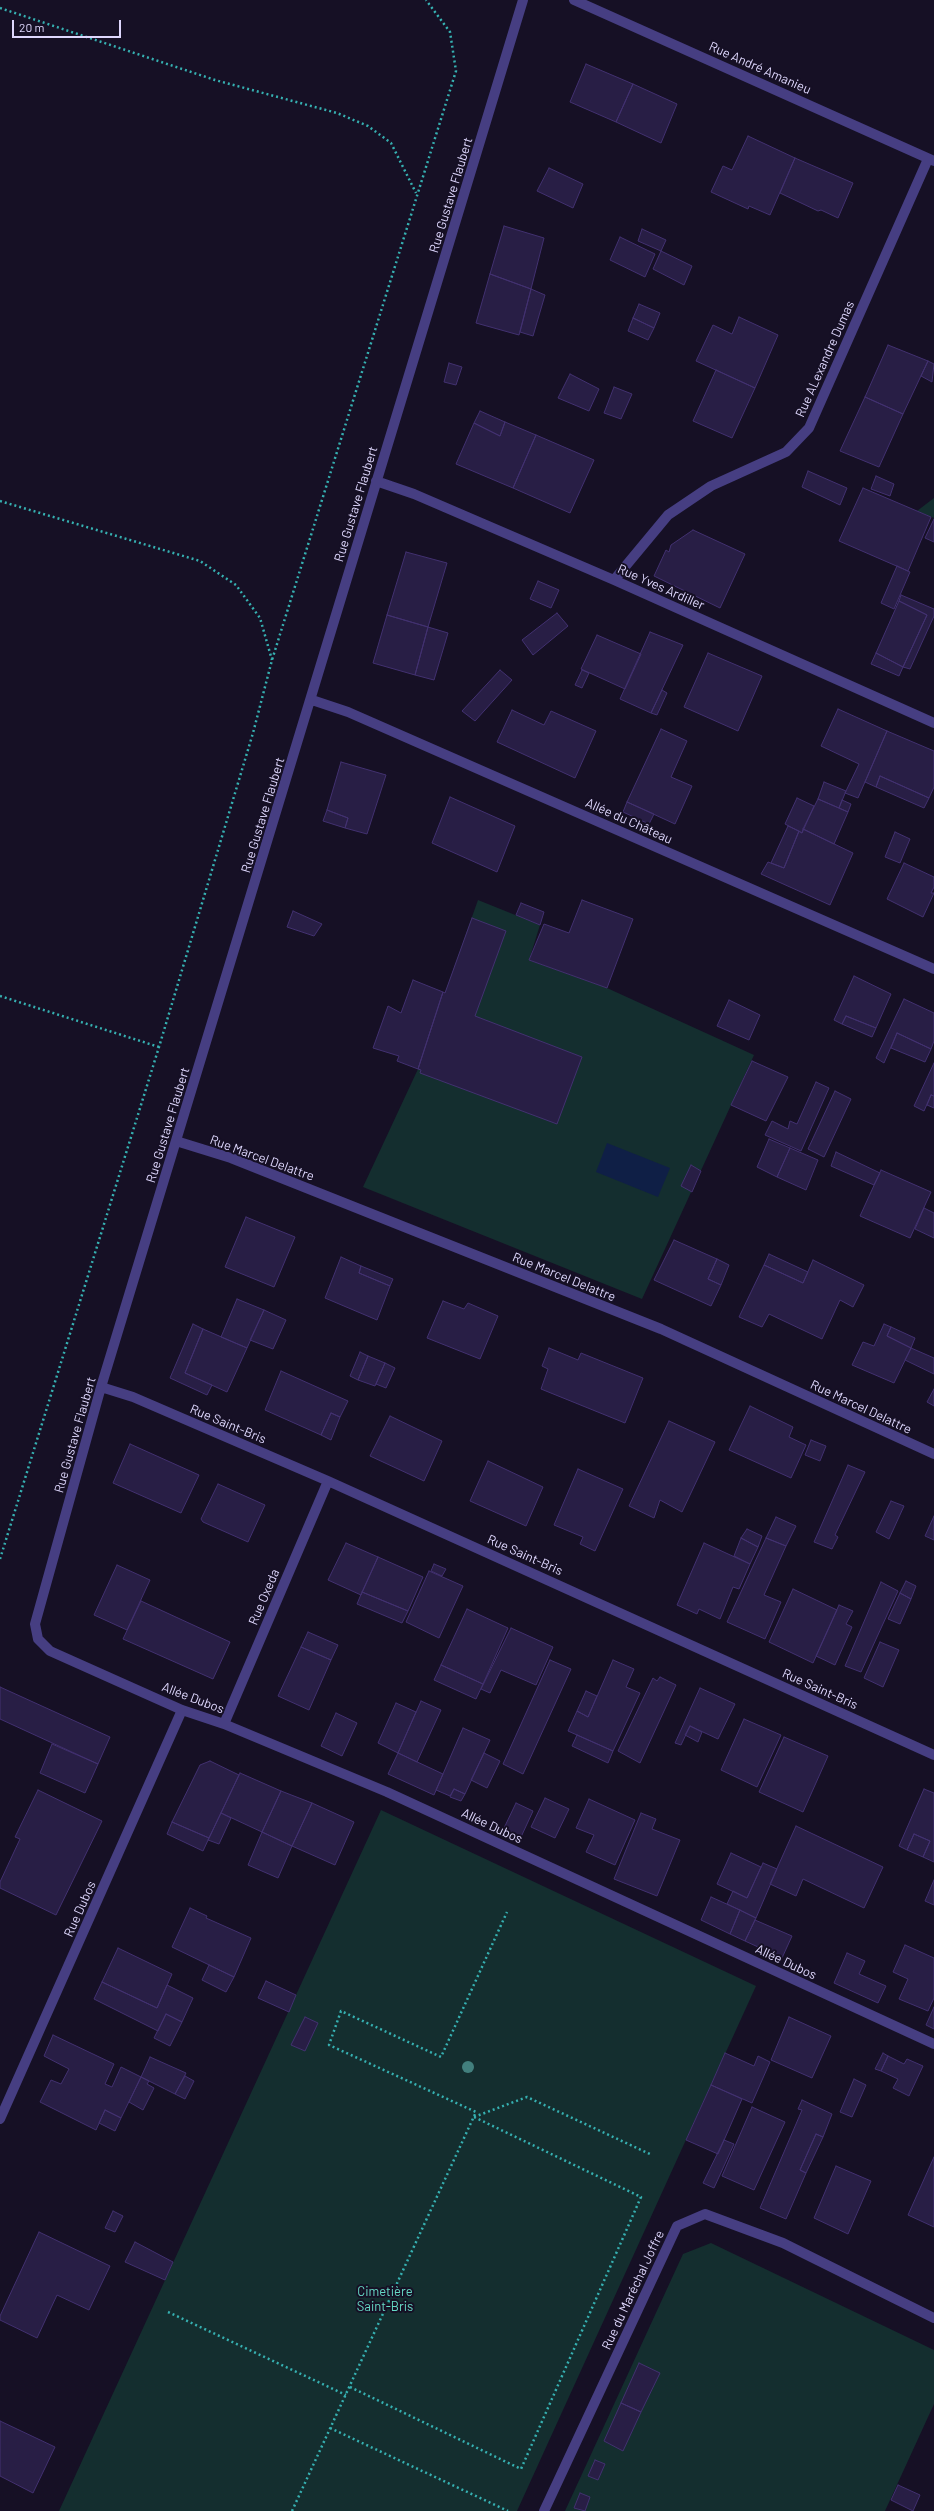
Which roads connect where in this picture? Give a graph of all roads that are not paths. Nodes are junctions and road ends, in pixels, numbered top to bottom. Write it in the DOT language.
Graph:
graph roads {
  1 [pos="523,0"];
  2 [pos="574,0"];
  3 [pos="931,160"];
  4 [pos="376,481"];
  5 [pos="614,580"];
  6 [pos="312,700"];
  7 [pos="934,723"];
  8 [pos="934,970"];
  9 [pos="176,1142"];
  10 [pos="102,1387"];
  11 [pos="934,1454"];
  12 [pos="328,1481"];
  13 [pos="38,1639"];
  14 [pos="182,1710"];
  15 [pos="224,1724"];
  16 [pos="934,1755"];
  17 [pos="934,2044"];
  18 [pos="0,2119"];
  19 [pos="934,2318"];
  20 [pos="544,2511"];
  1 -- 4 [label="street, Rue Gustave Flaubert"];
  2 -- 3 [label="street, Rue André Amanieu"];
  3 -- 5 [label="street, Rue ALexandre Dumas"];
  4 -- 5 [label="street, Rue Yves Ardiller"];
  4 -- 6 [label="street, Rue Gustave Flaubert"];
  5 -- 7 [label="street, Rue Yves Ardiller"];
  6 -- 8 [label="street, Allée du Château"];
  6 -- 9 [label="street, Rue Gustave Flaubert"];
  9 -- 10 [label="street, Rue Gustave Flaubert"];
  9 -- 11 [label="street, Rue Marcel Delattre"];
  10 -- 12 [label="street, Rue Saint-Bris"];
  10 -- 13 [label="street, Rue Gustave Flaubert"];
  12 -- 15 [label="street, Rue Oxeda"];
  12 -- 16 [label="street, Rue Saint-Bris"];
  13 -- 14 [label="street, Allée Dubos"];
  14 -- 15 [label="street, Allée Dubos"];
  14 -- 18 [label="street, Rue Dubos"];
  15 -- 17 [label="street, Allée Dubos"];
  19 -- 20 [label="street, Rue du Maréchal Joffre"];
}
